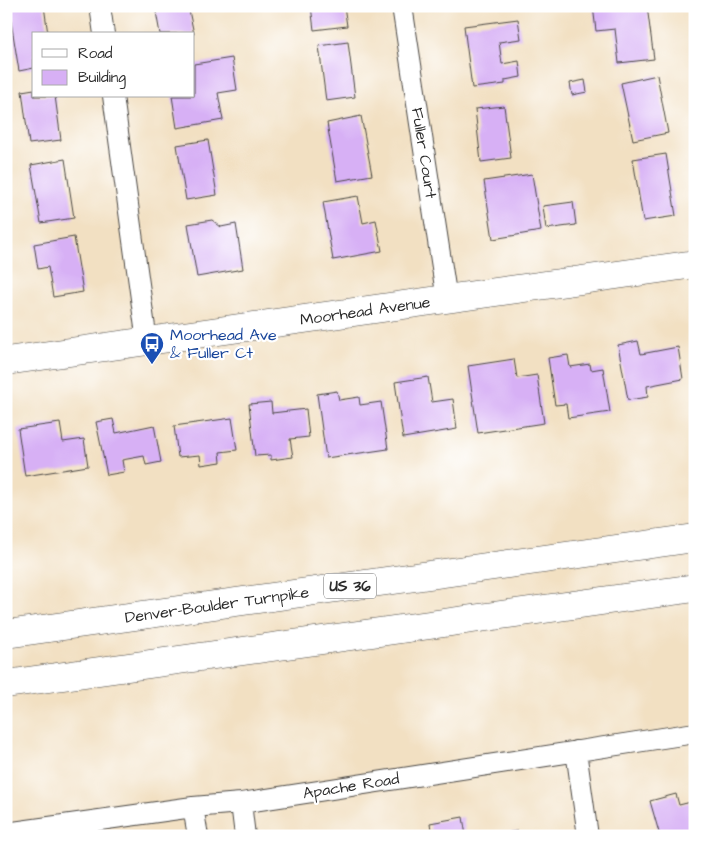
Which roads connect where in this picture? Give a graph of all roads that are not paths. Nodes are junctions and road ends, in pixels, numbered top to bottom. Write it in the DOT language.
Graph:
graph roads {
  1 [pos="100,6"];
  2 [pos="402,6"];
  3 [pos="104,32"];
  4 [pos="113,98"];
  5 [pos="695,264"];
  6 [pos="447,300"];
  7 [pos="148,342"];
  8 [pos="6,362"];
  9 [pos="695,538"];
  10 [pos="695,588"];
  11 [pos="6,634"];
  12 [pos="6,684"];
  13 [pos="695,733"];
  14 [pos="576,752"];
  15 [pos="241,803"];
  16 [pos="193,807"];
  17 [pos="6,833"];
  18 [pos="198,836"];
  19 [pos="245,836"];
  20 [pos="588,836"];
  1 -- 3 [label="street"];
  2 -- 6 [label="street, Fuller Court"];
  4 -- 7 [label="street"];
  5 -- 6 [label="main road, Moorhead Avenue"];
  6 -- 7 [label="main road, Moorhead Avenue"];
  7 -- 8 [label="main road, Moorhead Avenue"];
  9 -- 11 [label="main road, Denver–Boulder Turnpike / US 36"];
  10 -- 12 [label="main road"];
  13 -- 14 [label="street, Apache Road"];
  14 -- 15 [label="street, Apache Road"];
  14 -- 20 [label="street"];
  15 -- 16 [label="street, Apache Road"];
  15 -- 19 [label="street"];
  16 -- 17 [label="street, Apache Road"];
  16 -- 18 [label="street"];
}
